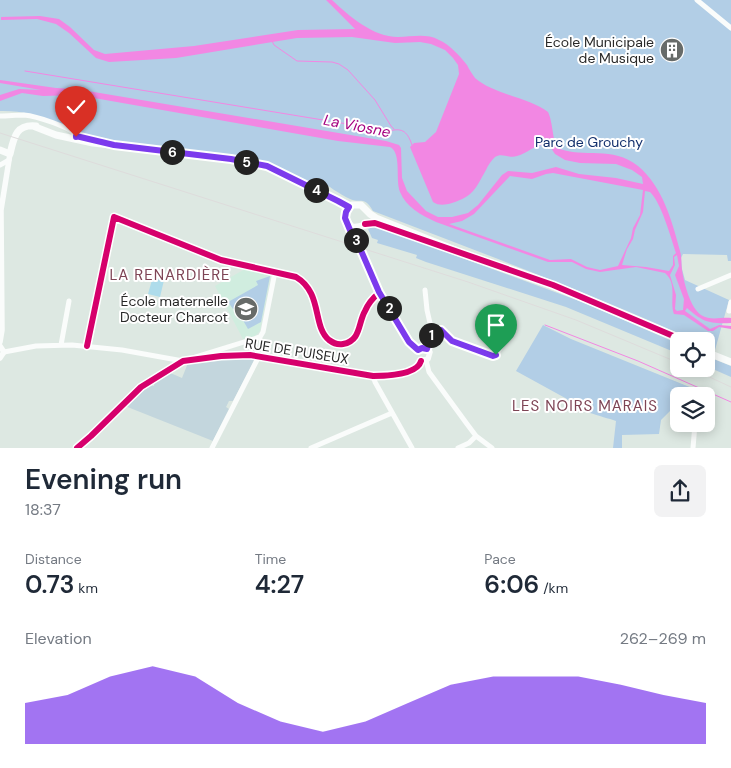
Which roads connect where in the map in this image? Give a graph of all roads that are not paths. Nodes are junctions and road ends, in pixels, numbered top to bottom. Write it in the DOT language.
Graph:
graph roads {
  1 [pos="697,0"];
  2 [pos="731,28"];
  3 [pos="0,116"];
  4 [pos="67,134"];
  5 [pos="0,150"];
  6 [pos="10,157"];
  7 [pos="0,165"];
  8 [pos="349,207"];
  9 [pos="368,212"];
  10 [pos="0,216"];
  11 [pos="348,224"];
  12 [pos="365,224"];
  13 [pos="357,228"];
  14 [pos="356,239"];
  15 [pos="454,250"];
  16 [pos="1,253"];
  17 [pos="275,272"];
  18 [pos="731,275"];
  19 [pos="698,289"];
  20 [pos="425,290"];
  21 [pos="379,292"];
  22 [pos="69,301"];
  23 [pos="731,302"];
  24 [pos="728,311"];
  25 [pos="514,325"];
  26 [pos="432,332"];
  27 [pos="670,335"];
  28 [pos="0,342"];
  29 [pos="61,345"];
  30 [pos="87,346"];
  31 [pos="2,349"];
  32 [pos="427,349"];
  33 [pos="418,350"];
  34 [pos="715,356"];
  35 [pos="0,358"];
  36 [pos="256,360"];
  37 [pos="183,361"];
  38 [pos="424,361"];
  39 [pos="731,362"];
  40 [pos="373,376"];
  41 [pos="392,413"];
  42 [pos="694,432"];
  43 [pos="476,436"];
  44 [pos="77,448"];
  45 [pos="212,448"];
  46 [pos="311,448"];
  47 [pos="412,448"];
  48 [pos="458,448"];
  49 [pos="492,448"];
  50 [pos="693,448"];
  1 -- 2 [label="street"];
  3 -- 4 [label="street"];
  4 -- 6 [label="main road"];
  4 -- 8 [label="main road"];
  5 -- 6 [label="main road"];
  6 -- 7 [label="street"];
  6 -- 10 [label="street"];
  8 -- 9 [label="main road"];
  8 -- 11 [label="main road"];
  9 -- 12 [label="main road"];
  9 -- 15 [label="main road"];
  10 -- 16 [label="street"];
  11 -- 13 [label="main road"];
  11 -- 14 [label="street"];
  12 -- 13 [label="main road"];
  12 -- 15 [label="main road"];
  13 -- 14 [label="street"];
  14 -- 21 [label="street"];
  15 -- 27 [label="main road"];
  16 -- 28 [label="street"];
  17 -- 21 [label="street"];
  17 -- 30 [label="street"];
  17 -- 37 [label="street"];
  18 -- 19 [label="street"];
  20 -- 26 [label="street"];
  21 -- 33 [label="street"];
  22 -- 29 [label="street"];
  23 -- 24 [label="street"];
  25 -- 26 [label="street"];
  26 -- 32 [label="street"];
  29 -- 30 [label="street"];
  29 -- 31 [label="street"];
  30 -- 37 [label="street"];
  31 -- 35 [label="street"];
  32 -- 33 [label="street"];
  32 -- 38 [label="street"];
  33 -- 38 [label="street"];
  34 -- 39 [label="main road"];
  36 -- 45 [label="street"];
  37 -- 40 [label="street, RUE DE PUISEUX"];
  37 -- 44 [label="street, RUE DE PUISEUX"];
  38 -- 40 [label="street, RUE DE PUISEUX"];
  38 -- 43 [label="street"];
  40 -- 41 [label="street"];
  41 -- 46 [label="street"];
  41 -- 47 [label="street"];
  42 -- 50 [label="street"];
  43 -- 48 [label="street"];
  43 -- 49 [label="street"];
}
